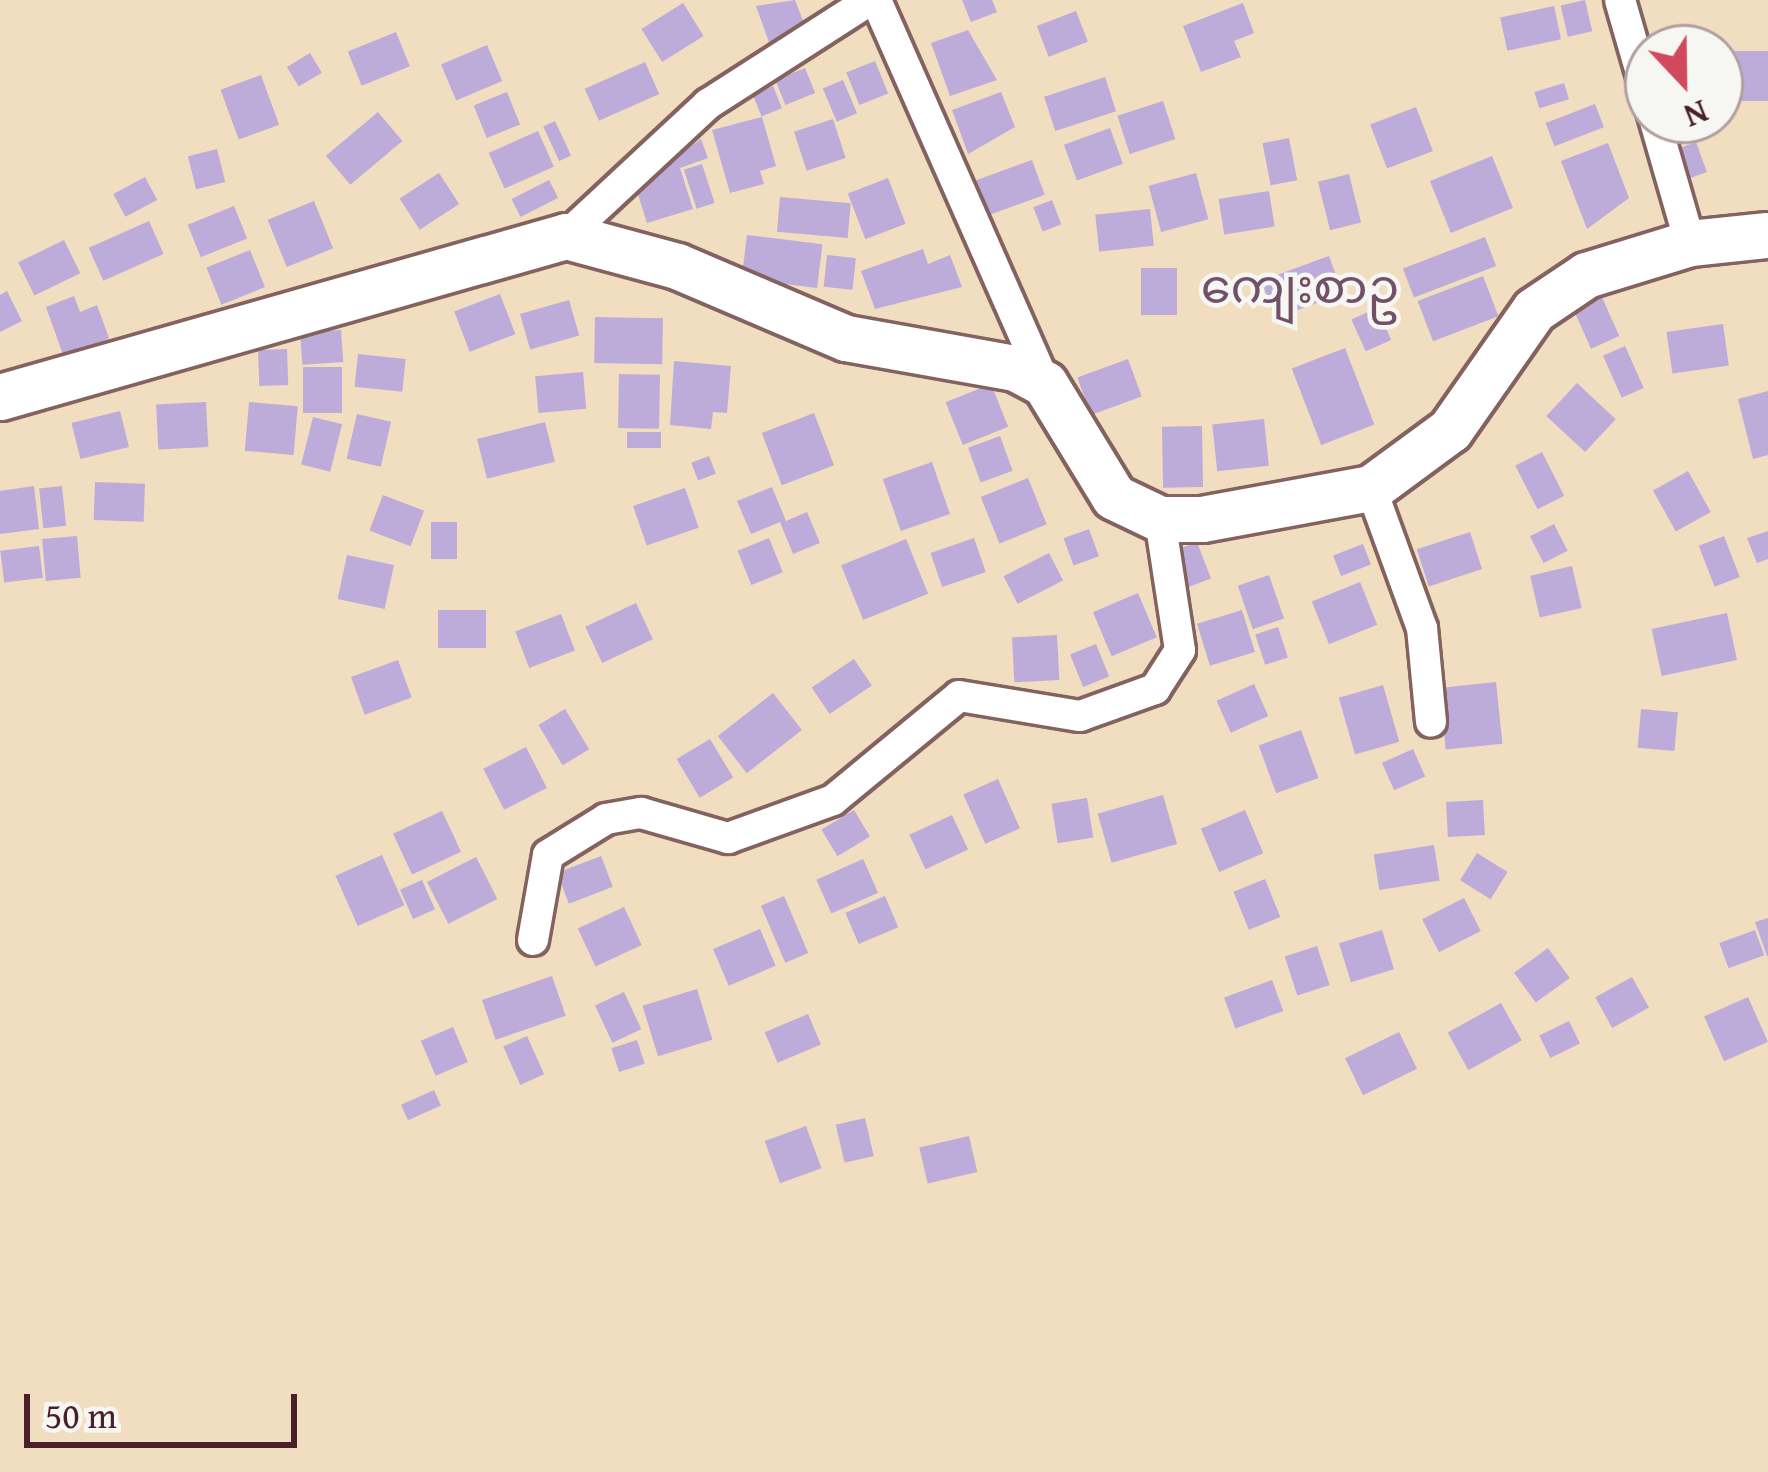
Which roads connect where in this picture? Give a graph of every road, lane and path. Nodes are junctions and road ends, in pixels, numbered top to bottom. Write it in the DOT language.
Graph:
graph roads {
  1 [pos="873,0"];
  2 [pos="1619,0"];
  3 [pos="1768,235"];
  4 [pos="566,236"];
  5 [pos="1690,243"];
  6 [pos="1045,384"];
  7 [pos="0,398"];
  8 [pos="1371,488"];
  9 [pos="1160,519"];
  10 [pos="1431,722"];
  11 [pos="533,940"];
  1 -- 4 [label="street"];
  1 -- 6 [label="street"];
  2 -- 5 [label="street"];
  3 -- 5 [label="street"];
  4 -- 6 [label="street"];
  4 -- 7 [label="street"];
  5 -- 8 [label="street"];
  6 -- 9 [label="street"];
  8 -- 9 [label="street"];
  8 -- 10 [label="street"];
  9 -- 11 [label="street"];
}
